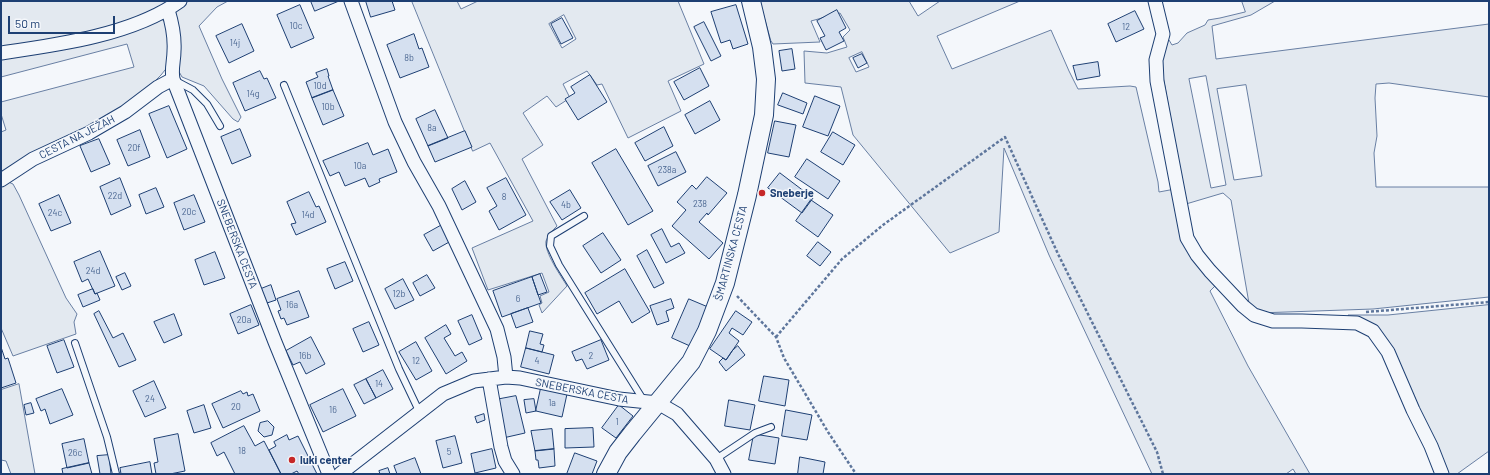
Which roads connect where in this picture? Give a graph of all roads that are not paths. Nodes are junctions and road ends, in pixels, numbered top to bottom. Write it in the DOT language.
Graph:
graph roads {
  1 [pos="180,1"];
  2 [pos="352,1"];
  3 [pos="751,1"];
  4 [pos="1155,1"];
  5 [pos="168,10"];
  6 [pos="1,53"];
  7 [pos="173,79"];
  8 [pos="284,86"];
  9 [pos="220,126"];
  10 [pos="1,180"];
  11 [pos="584,216"];
  12 [pos="76,343"];
  13 [pos="506,377"];
  14 [pos="489,379"];
  15 [pos="651,403"];
  16 [pos="419,411"];
  17 [pos="771,427"];
  18 [pos="716,459"];
  19 [pos="116,474"];
  20 [pos="329,474"];
  21 [pos="340,474"];
  22 [pos="514,474"];
  23 [pos="606,474"];
  24 [pos="724,474"];
  25 [pos="1442,474"];
  1 -- 5 [label="street"];
  2 -- 13 [label="street"];
  3 -- 15 [label="main road, ŠMARTINSKA CESTA"];
  4 -- 25 [label="street"];
  5 -- 6 [label="street"];
  5 -- 7 [label="street, SNEBERSKA CESTA"];
  7 -- 9 [label="lane"];
  7 -- 10 [label="street, CESTA NA JEŽAH"];
  7 -- 20 [label="street, SNEBERSKA CESTA"];
  8 -- 16 [label="lane"];
  11 -- 15 [label="lane"];
  12 -- 19 [label="lane"];
  13 -- 14 [label="street, SNEBERSKA CESTA"];
  13 -- 15 [label="street, SNEBERSKA CESTA"];
  14 -- 16 [label="street, SNEBERSKA CESTA"];
  14 -- 22 [label="street"];
  15 -- 18 [label="street"];
  15 -- 23 [label="main road, ŠMARTINSKA CESTA"];
  16 -- 21 [label="street, SNEBERSKA CESTA"];
  17 -- 18 [label="lane"];
  18 -- 24 [label="street"];
}
